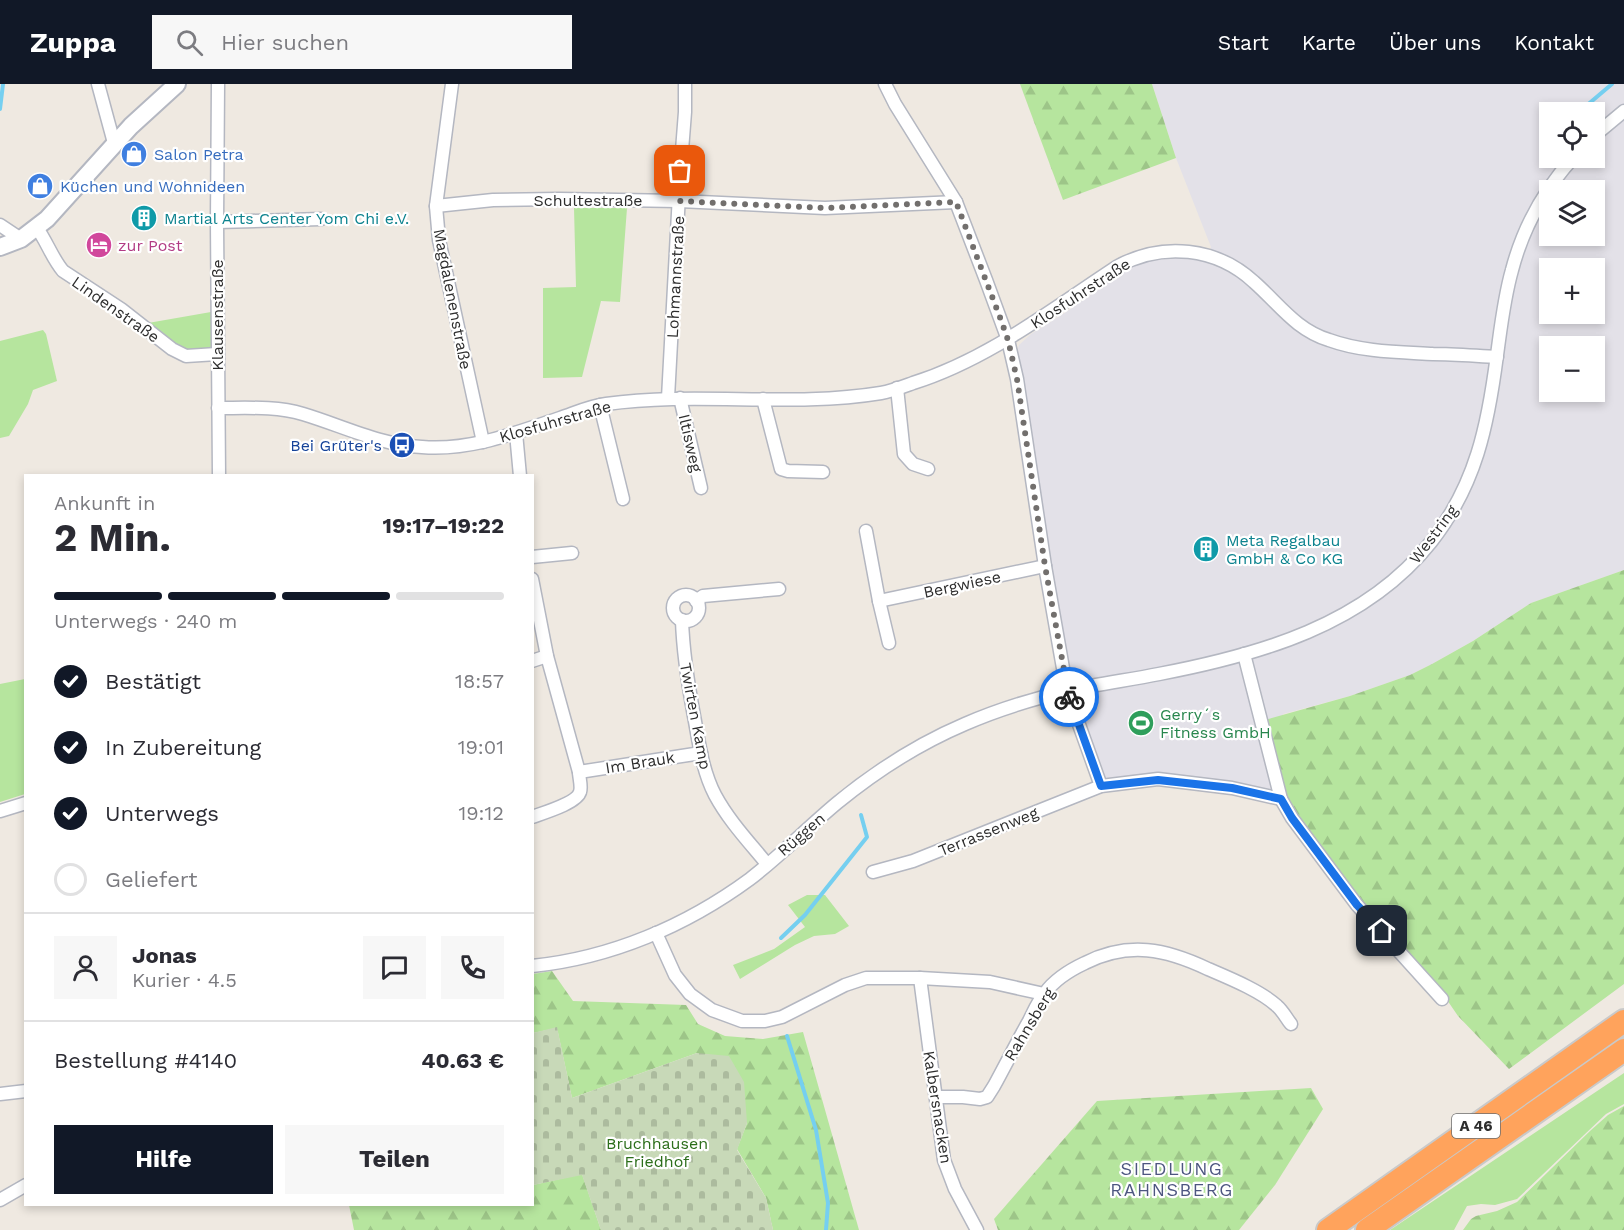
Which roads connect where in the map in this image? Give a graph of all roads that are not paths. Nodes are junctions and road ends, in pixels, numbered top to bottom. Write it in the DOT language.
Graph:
graph roads {
  1 [pos="98,84"];
  2 [pos="177,84"];
  3 [pos="218,84"];
  4 [pos="452,84"];
  5 [pos="685,84"];
  6 [pos="885,84"];
  7 [pos="1624,111"];
  8 [pos="1605,127"];
  9 [pos="114,143"];
  10 [pos="1564,168"];
  11 [pos="678,201"];
  12 [pos="956,202"];
  13 [pos="436,206"];
  14 [pos="321,219"];
  15 [pos="217,222"];
  16 [pos="0,225"];
  17 [pos="37,228"];
  18 [pos="21,239"];
  19 [pos="0,247"];
  20 [pos="1008,340"];
  21 [pos="217,354"];
  22 [pos="1497,357"];
  23 [pos="897,388"];
  24 [pos="674,398"];
  25 [pos="763,399"];
  26 [pos="600,405"];
  27 [pos="218,408"];
  28 [pos="516,433"];
  29 [pos="483,442"];
  30 [pos="928,469"];
  31 [pos="823,472"];
  32 [pos="219,474"];
  33 [pos="520,474"];
  34 [pos="701,488"];
  35 [pos="623,499"];
  36 [pos="866,531"];
  37 [pos="572,553"];
  38 [pos="534,557"];
  39 [pos="1045,566"];
  40 [pos="534,589"];
  41 [pos="779,589"];
  42 [pos="696,601"];
  43 [pos="879,601"];
  44 [pos="682,620"];
  45 [pos="889,643"];
  46 [pos="1244,654"];
  47 [pos="547,656"];
  48 [pos="534,660"];
  49 [pos="1066,691"];
  50 [pos="701,753"];
  51 [pos="579,772"];
  52 [pos="1101,786"];
  53 [pos="1281,799"];
  54 [pos="24,804"];
  55 [pos="0,811"];
  56 [pos="534,817"];
  57 [pos="768,864"];
  58 [pos="873,872"];
  59 [pos="656,933"];
  60 [pos="534,966"];
  61 [pos="920,978"];
  62 [pos="1044,994"];
  63 [pos="1442,999"];
  64 [pos="1624,1021"];
  65 [pos="1291,1024"];
  66 [pos="1624,1050"];
  67 [pos="24,1091"];
  68 [pos="0,1094"];
  69 [pos="936,1097"];
  70 [pos="24,1186"];
  71 [pos="0,1200"];
  72 [pos="977,1230"];
  73 [pos="1328,1230"];
  74 [pos="1367,1230"];
  1 -- 9 [label="street"];
  2 -- 9 [label="street"];
  3 -- 15 [label="street, Klausenstraße"];
  4 -- 13 [label="street, Magdalenenstraße"];
  5 -- 11 [label="street, Lohmannstraße"];
  6 -- 12 [label="street"];
  7 -- 8 [label="street"];
  9 -- 17 [label="street"];
  10 -- 22 [label="street, Westring"];
  11 -- 12 [label="street, Schultestraße"];
  11 -- 13 [label="street, Schultestraße"];
  11 -- 24 [label="street, Lohmannstraße"];
  12 -- 20 [label="street"];
  13 -- 29 [label="street, Magdalenenstraße"];
  14 -- 15 [label="street"];
  15 -- 21 [label="street, Klausenstraße"];
  16 -- 18 [label="street"];
  17 -- 18 [label="street"];
  17 -- 21 [label="street, Lindenstraße"];
  18 -- 19 [label="street"];
  20 -- 22 [label="street, Klosfuhrstraße"];
  20 -- 23 [label="street, Klosfuhrstraße"];
  20 -- 39 [label="street"];
  21 -- 27 [label="street, Klausenstraße"];
  22 -- 46 [label="street, Westring"];
  23 -- 25 [label="street, Klosfuhrstraße"];
  23 -- 30 [label="street"];
  24 -- 25 [label="street, Klosfuhrstraße"];
  24 -- 26 [label="street, Klosfuhrstraße"];
  24 -- 34 [label="street, Iltisweg"];
  25 -- 31 [label="street"];
  26 -- 28 [label="street, Klosfuhrstraße"];
  26 -- 35 [label="street"];
  27 -- 29 [label="street, Klosfuhrstraße"];
  27 -- 32 [label="street"];
  28 -- 29 [label="street, Klosfuhrstraße"];
  28 -- 33 [label="street"];
  36 -- 43 [label="street"];
  37 -- 38 [label="street"];
  39 -- 43 [label="street, Bergwiese"];
  39 -- 49 [label="street"];
  40 -- 47 [label="street"];
  41 -- 42 [label="street"];
  42 -- 44 [label="street"];
  42 -- 44 [label="street"];
  43 -- 45 [label="street"];
  44 -- 50 [label="street, Twirten Kamp"];
  46 -- 49 [label="street, Westring"];
  46 -- 53 [label="street"];
  47 -- 48 [label="street"];
  47 -- 51 [label="street"];
  49 -- 52 [label="street"];
  49 -- 57 [label="street, Rüggen"];
  50 -- 51 [label="street, Im Brauk"];
  50 -- 57 [label="street, Twirten Kamp"];
  51 -- 56 [label="street"];
  52 -- 53 [label="street, Terrassenweg"];
  52 -- 58 [label="street, Terrassenweg"];
  53 -- 63 [label="street"];
  54 -- 55 [label="street"];
  57 -- 59 [label="street, Rüggen"];
  59 -- 60 [label="street, Rüggen"];
  59 -- 61 [label="street"];
  61 -- 62 [label="street"];
  61 -- 69 [label="street, Kalbersnacken"];
  62 -- 65 [label="street, Rahnsberg"];
  62 -- 69 [label="street, Rahnsberg"];
  64 -- 73 [label="highway, A 46"];
  66 -- 74 [label="highway, A 46"];
  67 -- 68 [label="street"];
  69 -- 72 [label="street, Kalbersnacken"];
  70 -- 71 [label="street"];
}
